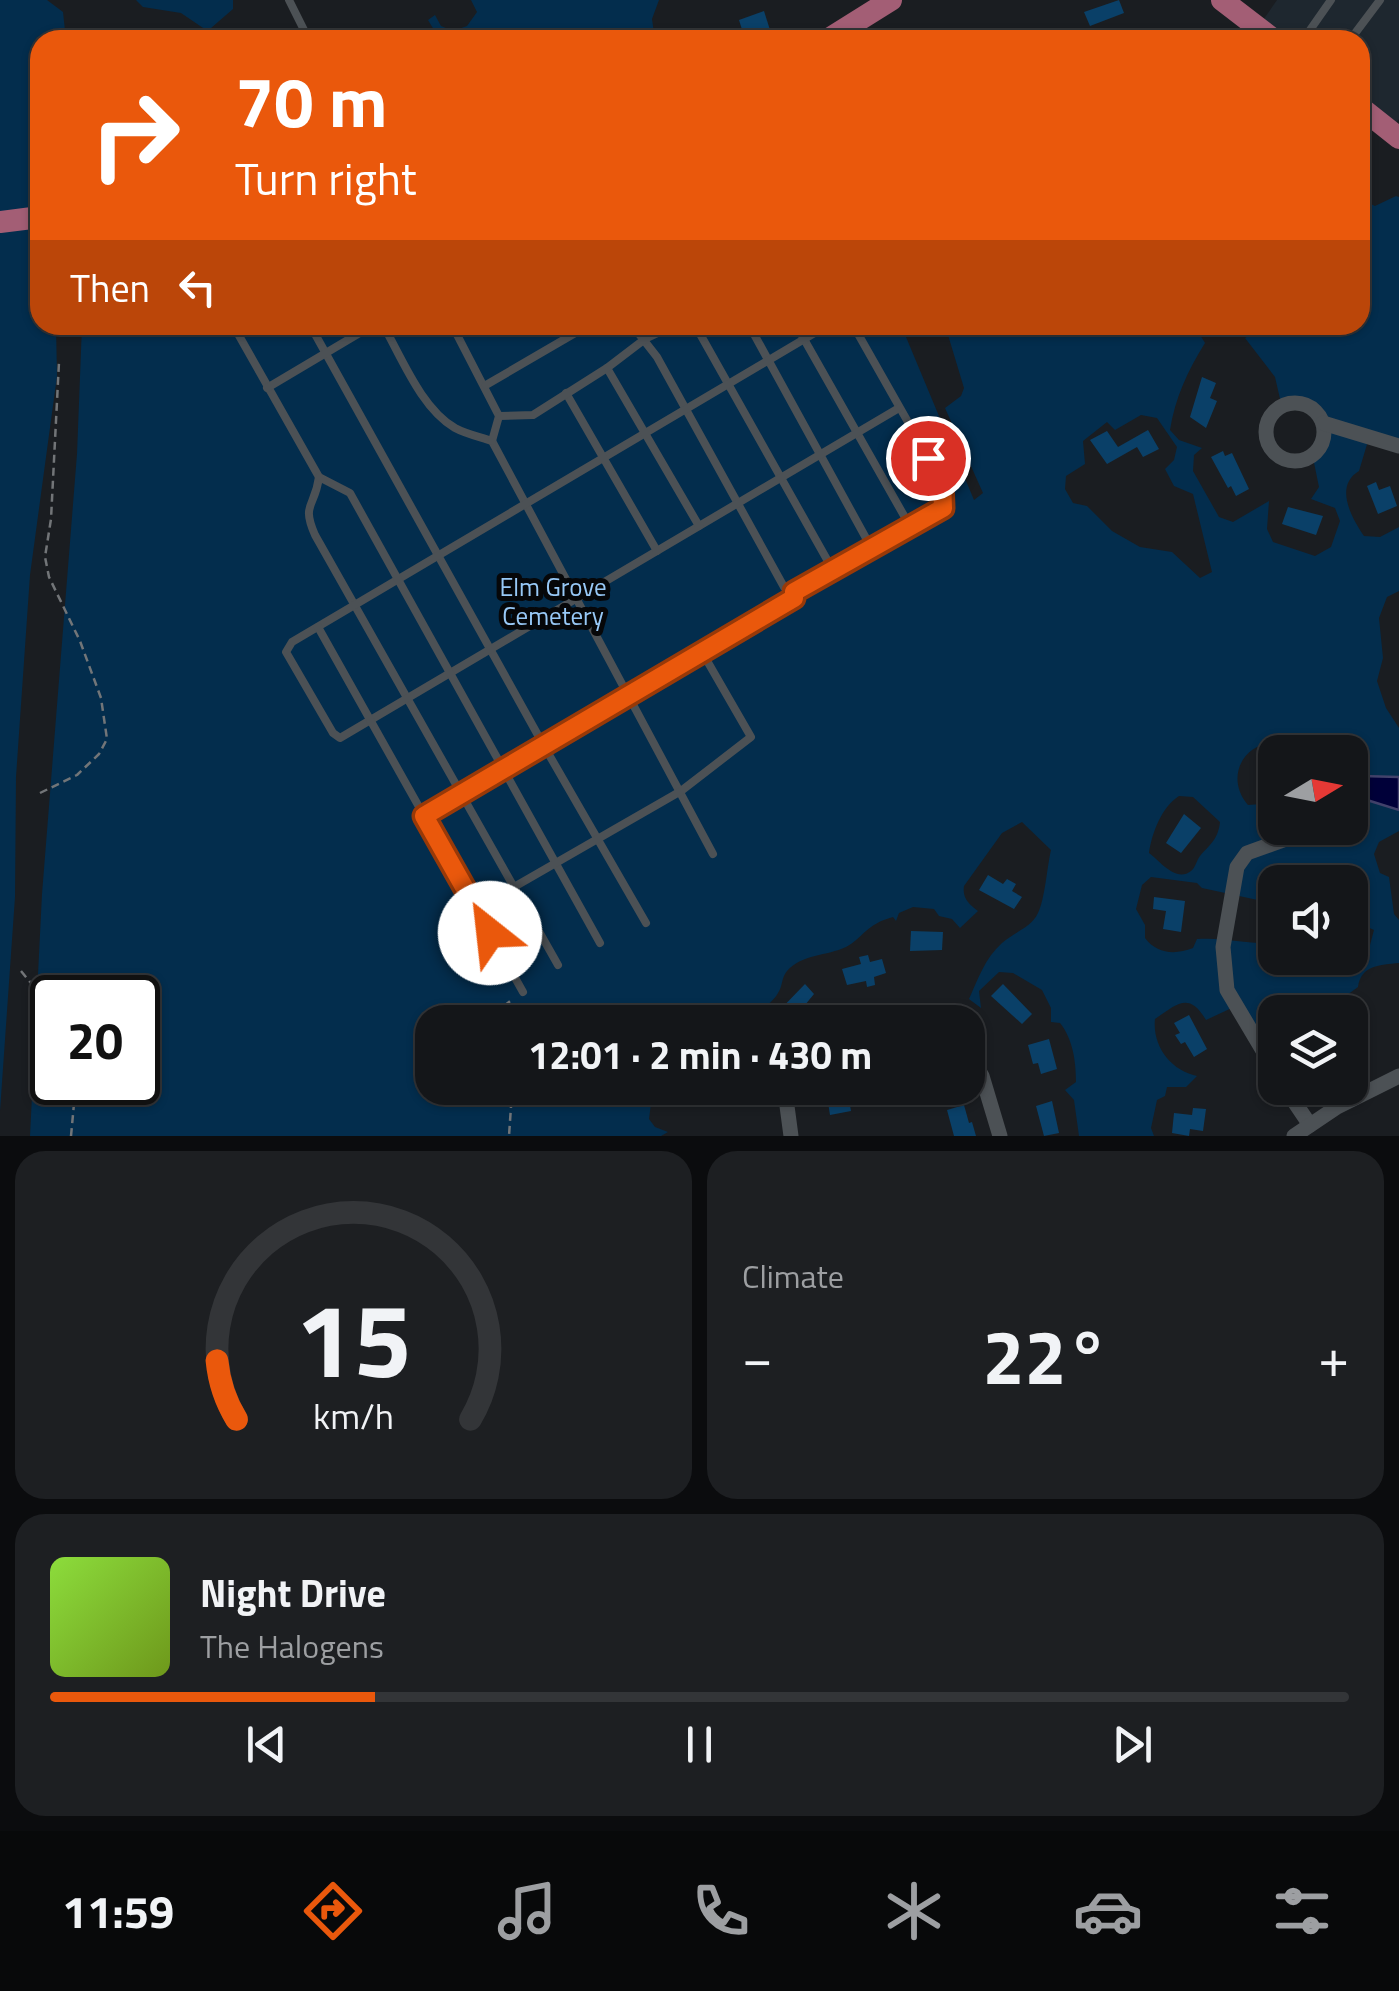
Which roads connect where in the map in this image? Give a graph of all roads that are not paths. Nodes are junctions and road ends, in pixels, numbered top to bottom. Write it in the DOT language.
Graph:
graph roads {
  1 [pos="290,0"];
  2 [pos="891,0"];
  3 [pos="1222,0"];
  4 [pos="1331,0"];
  5 [pos="1380,0"];
  6 [pos="304,30"];
  7 [pos="848,30"];
  8 [pos="1255,30"];
  9 [pos="1310,30"];
  10 [pos="1358,30"];
  11 [pos="1370,115"];
  12 [pos="1399,138"];
  13 [pos="30,219"];
  14 [pos="0,222"];
  15 [pos="238,335"];
  16 [pos="315,335"];
  17 [pos="356,335"];
  18 [pos="389,335"];
  19 [pos="458,335"];
  20 [pos="571,335"];
  21 [pos="641,335"];
  22 [pos="654,335"];
  23 [pos="701,335"];
  24 [pos="754,335"];
  25 [pos="801,335"];
  26 [pos="812,335"];
  27 [pos="858,335"];
  28 [pos="645,339"];
  29 [pos="804,340"];
  30 [pos="325,353"];
  31 [pos="768,360"];
  32 [pos="607,368"];
  33 [pos="728,384"];
  34 [pos="486,385"];
  35 [pos="267,388"];
  36 [pos="566,393"];
  37 [pos="899,408"];
  38 [pos="686,409"];
  39 [pos="498,416"];
  40 [pos="1323,423"];
  41 [pos="646,432"];
  42 [pos="857,433"];
  43 [pos="492,441"];
  44 [pos="1399,446"];
  45 [pos="820,454"];
  46 [pos="604,458"];
  47 [pos="320,477"];
  48 [pos="779,479"];
  49 [pos="526,504"];
  50 [pos="738,504"];
  51 [pos="698,526"];
  52 [pos="911,528"];
  53 [pos="872,549"];
  54 [pos="657,551"];
  55 [pos="439,555"];
  56 [pos="834,572"];
  57 [pos="398,580"];
  58 [pos="794,592"];
  59 [pos="578,597"];
  60 [pos="355,605"];
  61 [pos="318,627"];
  62 [pos="492,648"];
  63 [pos="702,652"];
  64 [pos="450,673"];
  65 [pos="630,695"];
  66 [pos="407,698"];
  67 [pos="370,720"];
  68 [pos="544,746"];
  69 [pos="503,771"];
  70 [pos="681,792"];
  71 [pos="462,796"];
  72 [pos="424,816"];
  73 [pos="598,839"];
  74 [pos="1271,845"];
  75 [pos="713,854"];
  76 [pos="556,863"];
  77 [pos="514,887"];
  78 [pos="646,923"];
  79 [pos="600,943"];
  80 [pos="558,965"];
  81 [pos="523,992"];
  82 [pos="1258,1042"];
  83 [pos="1399,1076"];
  84 [pos="985,1086"];
  85 [pos="787,1105"];
  86 [pos="1297,1105"];
  87 [pos="1310,1125"];
  88 [pos="791,1136"];
  89 [pos="1000,1136"];
  90 [pos="1294,1136"];
  1 -- 6 [label="lane"];
  2 -- 7 [label="main road"];
  3 -- 8 [label="main road"];
  4 -- 9 [label="lane"];
  5 -- 10 [label="lane"];
  11 -- 12 [label="main road"];
  13 -- 14 [label="main road"];
  15 -- 35 [label="lane"];
  16 -- 30 [label="lane"];
  17 -- 30 [label="lane"];
  18 -- 43 [label="lane"];
  19 -- 34 [label="lane"];
  20 -- 34 [label="lane"];
  21 -- 28 [label="lane"];
  22 -- 28 [label="lane"];
  23 -- 33 [label="lane"];
  24 -- 31 [label="lane"];
  25 -- 29 [label="lane"];
  26 -- 29 [label="lane"];
  27 -- 37 [label="lane"];
  28 -- 32 [label="lane"];
  28 -- 38 [label="lane"];
  29 -- 31 [label="lane"];
  29 -- 42 [label="lane"];
  30 -- 35 [label="lane"];
  30 -- 55 [label="lane"];
  31 -- 33 [label="lane"];
  31 -- 45 [label="lane"];
  32 -- 36 [label="lane"];
  32 -- 41 [label="lane"];
  33 -- 38 [label="lane"];
  33 -- 48 [label="lane"];
  34 -- 39 [label="lane"];
  35 -- 47 [label="lane"];
  36 -- 39 [label="lane"];
  36 -- 46 [label="lane"];
  37 -- 42 [label="lane"];
  37 -- 52 [label="lane"];
  38 -- 41 [label="lane"];
  38 -- 50 [label="lane"];
  39 -- 43 [label="lane"];
  40 -- 44 [label="street"];
  41 -- 46 [label="lane"];
  41 -- 51 [label="lane"];
  42 -- 45 [label="lane"];
  42 -- 52 [label="lane"];
  43 -- 49 [label="lane"];
  45 -- 48 [label="lane"];
  45 -- 53 [label="lane"];
  46 -- 49 [label="lane"];
  46 -- 54 [label="lane"];
  47 -- 57 [label="lane"];
  47 -- 60 [label="lane"];
  48 -- 50 [label="lane"];
  48 -- 56 [label="lane"];
  49 -- 55 [label="lane"];
  49 -- 59 [label="lane"];
  50 -- 51 [label="lane"];
  50 -- 58 [label="lane"];
  51 -- 54 [label="lane"];
  52 -- 53 [label="lane"];
  53 -- 56 [label="lane"];
  54 -- 59 [label="lane"];
  55 -- 57 [label="lane"];
  55 -- 62 [label="lane"];
  56 -- 58 [label="lane"];
  57 -- 60 [label="lane"];
  57 -- 64 [label="lane"];
  58 -- 63 [label="lane"];
  59 -- 62 [label="lane"];
  59 -- 65 [label="lane"];
  60 -- 61 [label="lane"];
  60 -- 66 [label="lane"];
  61 -- 67 [label="lane"];
  61 -- 67 [label="lane"];
  62 -- 64 [label="lane"];
  62 -- 68 [label="lane"];
  63 -- 65 [label="lane"];
  63 -- 70 [label="lane"];
  64 -- 66 [label="lane"];
  64 -- 69 [label="lane"];
  65 -- 68 [label="lane"];
  65 -- 70 [label="lane"];
  66 -- 67 [label="lane"];
  66 -- 71 [label="lane"];
  67 -- 72 [label="lane"];
  68 -- 69 [label="lane"];
  68 -- 73 [label="lane"];
  69 -- 71 [label="lane"];
  69 -- 76 [label="lane"];
  70 -- 73 [label="lane"];
  70 -- 75 [label="lane"];
  71 -- 72 [label="lane"];
  71 -- 77 [label="lane"];
  72 -- 81 [label="lane"];
  73 -- 76 [label="lane"];
  73 -- 78 [label="lane"];
  74 -- 82 [label="street"];
  76 -- 77 [label="lane"];
  76 -- 79 [label="lane"];
  77 -- 80 [label="lane"];
  83 -- 87 [label="street"];
  84 -- 89 [label="street"];
  85 -- 88 [label="street"];
  86 -- 87 [label="street"];
  87 -- 90 [label="street"];
}
